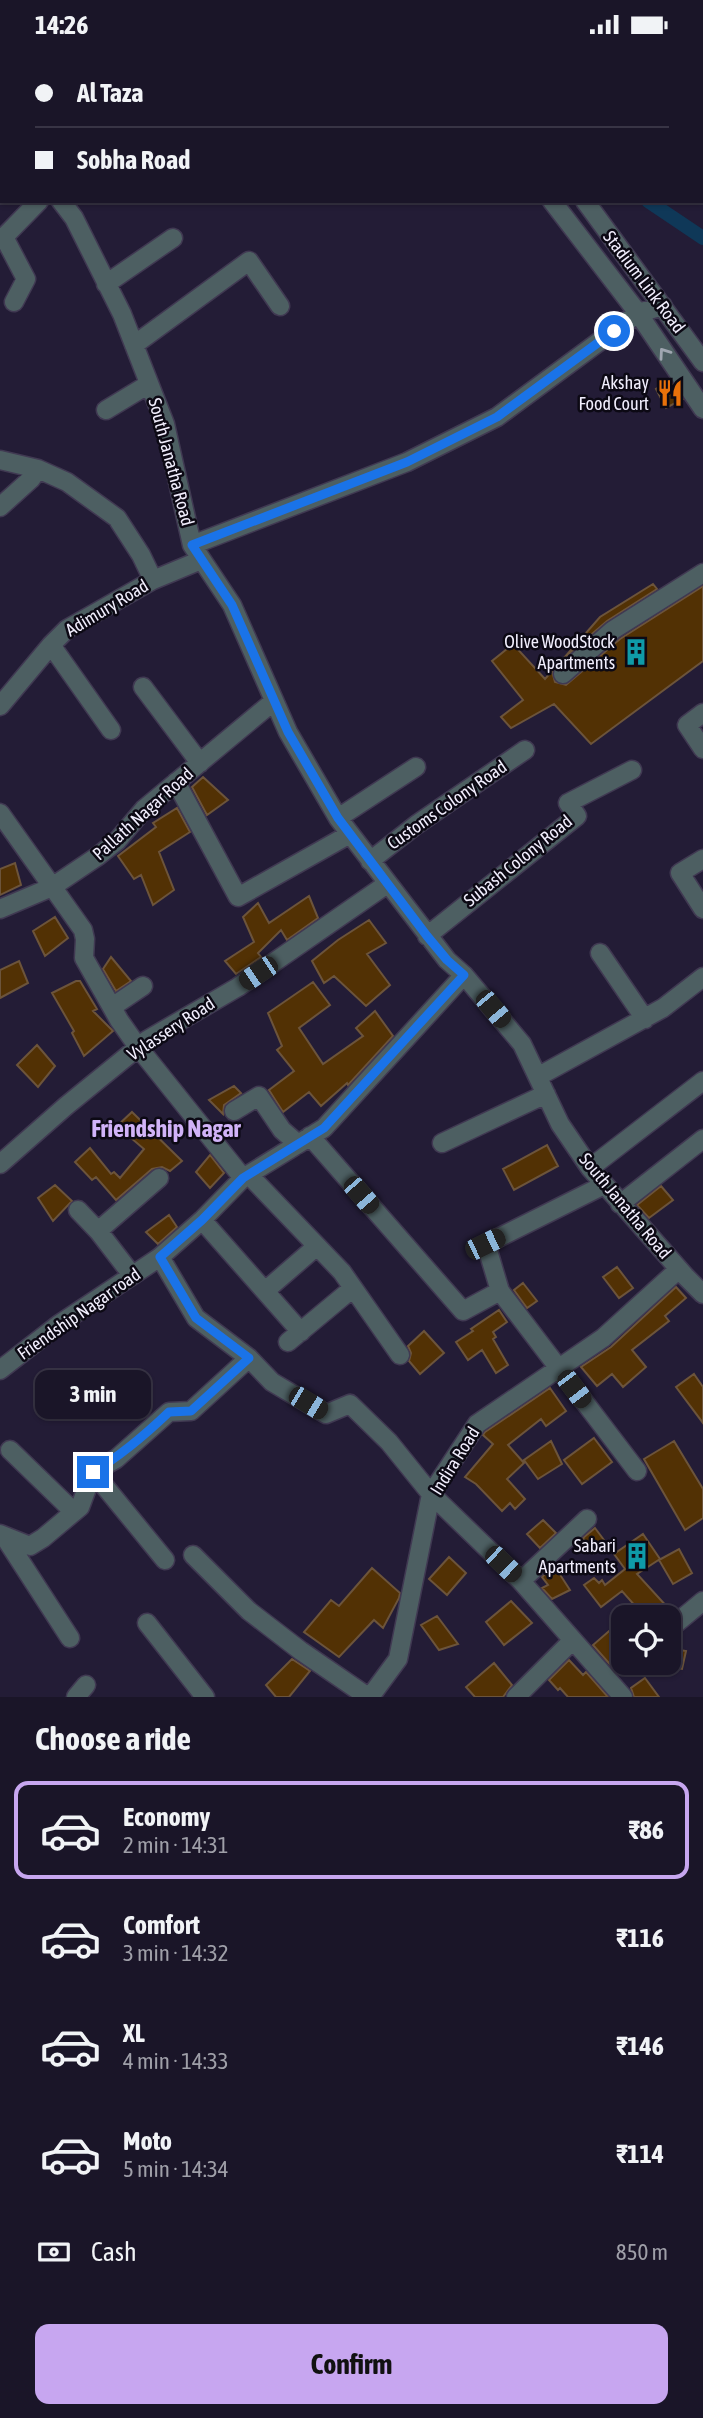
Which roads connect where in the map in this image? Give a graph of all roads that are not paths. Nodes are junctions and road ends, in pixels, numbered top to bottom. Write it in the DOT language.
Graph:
graph roads {
  1 [pos="37,203"];
  2 [pos="63,203"];
  3 [pos="554,203"];
  4 [pos="586,203"];
  5 [pos="173,238"];
  6 [pos="106,284"];
  7 [pos="14,302"];
  8 [pos="280,306"];
  9 [pos="663,306"];
  10 [pos="638,313"];
  11 [pos="134,345"];
  12 [pos="702,358"];
  13 [pos="149,384"];
  14 [pos="703,409"];
  15 [pos="106,410"];
  16 [pos="0,460"];
  17 [pos="38,469"];
  18 [pos="0,507"];
  19 [pos="196,552"];
  20 [pos="703,573"];
  21 [pos="153,580"];
  22 [pos="51,645"];
  23 [pos="562,674"];
  24 [pos="143,687"];
  25 [pos="274,701"];
  26 [pos="0,706"];
  27 [pos="703,713"];
  28 [pos="111,730"];
  29 [pos="703,749"];
  30 [pos="525,750"];
  31 [pos="200,763"];
  32 [pos="416,767"];
  33 [pos="632,770"];
  34 [pos="176,782"];
  35 [pos="0,813"];
  36 [pos="338,818"];
  37 [pos="350,834"];
  38 [pos="703,859"];
  39 [pos="370,861"];
  40 [pos="387,884"];
  41 [pos="52,887"];
  42 [pos="0,909"];
  43 [pos="703,909"];
  44 [pos="427,936"];
  45 [pos="600,953"];
  46 [pos="464,975"];
  47 [pos="703,977"];
  48 [pos="143,986"];
  49 [pos="112,1007"];
  50 [pos="645,1019"];
  51 [pos="138,1047"];
  52 [pos="539,1076"];
  53 [pos="703,1080"];
  54 [pos="546,1094"];
  55 [pos="234,1111"];
  56 [pos="703,1139"];
  57 [pos="304,1140"];
  58 [pos="442,1143"];
  59 [pos="0,1164"];
  60 [pos="590,1168"];
  61 [pos="246,1177"];
  62 [pos="159,1178"];
  63 [pos="604,1185"];
  64 [pos="620,1204"];
  65 [pos="78,1210"];
  66 [pos="202,1220"];
  67 [pos="99,1231"];
  68 [pos="317,1246"];
  69 [pos="160,1257"];
  70 [pos="679,1269"];
  71 [pos="132,1275"];
  72 [pos="353,1288"];
  73 [pos="265,1291"];
  74 [pos="500,1291"];
  75 [pos="703,1293"];
  76 [pos="400,1355"];
  77 [pos="249,1358"];
  78 [pos="558,1368"];
  79 [pos="0,1370"];
  80 [pos="10,1450"];
  81 [pos="636,1471"];
  82 [pos="93,1472"];
  83 [pos="431,1494"];
  84 [pos="74,1512"];
  85 [pos="587,1519"];
  86 [pos="2,1535"];
  87 [pos="193,1555"];
  88 [pos="165,1560"];
  89 [pos="521,1581"];
  90 [pos="703,1601"];
  91 [pos="681,1619"];
  92 [pos="147,1623"];
  93 [pos="70,1638"];
  94 [pos="573,1640"];
  95 [pos="205,1697"];
  96 [pos="369,1697"];
  97 [pos="516,1697"];
  98 [pos="623,1697"];
  1 -- 7 [label="street"];
  2 -- 6 [label="street, South Janatha Road"];
  3 -- 10 [label="street, Stadium Link Road"];
  4 -- 9 [label="street, Stadium Link Road"];
  5 -- 6 [label="street"];
  6 -- 11 [label="street, South Janatha Road"];
  8 -- 11 [label="street"];
  9 -- 10 [label="street"];
  9 -- 12 [label="street, Stadium Link Road"];
  14 -- 10 [label="street, Stadium Link Road, one-way"];
  10 -- 19 [label="street, Adimury Road"];
  11 -- 13 [label="street, South Janatha Road"];
  13 -- 15 [label="street"];
  13 -- 19 [label="street, South Janatha Road"];
  16 -- 17 [label="street"];
  17 -- 18 [label="street"];
  17 -- 21 [label="street"];
  19 -- 21 [label="street, Adimury Road"];
  19 -- 25 [label="street, South Janatha Road"];
  20 -- 23 [label="street"];
  21 -- 22 [label="street, Adimury Road"];
  22 -- 26 [label="street, Adimury Road"];
  22 -- 28 [label="street"];
  24 -- 31 [label="street"];
  25 -- 31 [label="street, Pallath Nagar Road"];
  25 -- 36 [label="street, South Janatha Road"];
  27 -- 29 [label="street"];
  30 -- 39 [label="street, Customs Colony Road"];
  31 -- 34 [label="street, Pallath Nagar Road"];
  32 -- 36 [label="street"];
  33 -- 44 [label="street, Subash Colony Road"];
  34 -- 37 [label="street"];
  34 -- 41 [label="street, Pallath Nagar Road"];
  35 -- 41 [label="street"];
  36 -- 37 [label="street, South Janatha Road"];
  37 -- 39 [label="street, South Janatha Road"];
  38 -- 43 [label="street"];
  39 -- 40 [label="street, South Janatha Road"];
  40 -- 44 [label="street, South Janatha Road"];
  40 -- 51 [label="street, Vylassery Road"];
  41 -- 42 [label="street, Pallath Nagar Road"];
  41 -- 49 [label="street"];
  44 -- 46 [label="street, South Janatha Road"];
  45 -- 50 [label="street"];
  46 -- 52 [label="street, South Janatha Road"];
  46 -- 57 [label="street, Friendship Nagar road"];
  47 -- 50 [label="street"];
  48 -- 49 [label="street"];
  49 -- 51 [label="street"];
  50 -- 52 [label="street"];
  51 -- 59 [label="street, Vylassery Road"];
  51 -- 61 [label="street"];
  52 -- 54 [label="street, South Janatha Road"];
  53 -- 60 [label="street"];
  54 -- 58 [label="street"];
  54 -- 60 [label="street, South Janatha Road"];
  55 -- 57 [label="street"];
  56 -- 64 [label="street"];
  57 -- 61 [label="street, Friendship Nagar road"];
  57 -- 74 [label="street"];
  60 -- 63 [label="street, South Janatha Road"];
  61 -- 66 [label="street, Friendship Nagar road"];
  61 -- 68 [label="street"];
  62 -- 67 [label="street"];
  63 -- 64 [label="street, South Janatha Road"];
  63 -- 74 [label="street"];
  64 -- 70 [label="street, South Janatha Road"];
  65 -- 67 [label="street"];
  66 -- 69 [label="street, Friendship Nagar road"];
  66 -- 73 [label="street"];
  67 -- 71 [label="street"];
  68 -- 72 [label="street"];
  68 -- 73 [label="street"];
  69 -- 71 [label="street, Friendship Nagar road"];
  69 -- 77 [label="street"];
  70 -- 75 [label="street, South Janatha Road"];
  70 -- 78 [label="street, Indira Road"];
  71 -- 79 [label="street, Friendship Nagar road"];
  72 -- 73 [label="street"];
  72 -- 76 [label="street"];
  74 -- 78 [label="street"];
  77 -- 82 [label="street"];
  77 -- 83 [label="street"];
  78 -- 81 [label="street"];
  78 -- 83 [label="street, Indira Road"];
  80 -- 84 [label="street"];
  82 -- 84 [label="street"];
  82 -- 88 [label="street"];
  83 -- 89 [label="street"];
  83 -- 96 [label="street, Indira Road"];
  84 -- 86 [label="street"];
  85 -- 89 [label="street"];
  86 -- 93 [label="street"];
  87 -- 96 [label="street"];
  89 -- 94 [label="street"];
  90 -- 91 [label="street"];
  92 -- 95 [label="street"];
  94 -- 97 [label="street"];
  94 -- 98 [label="street"];
}
